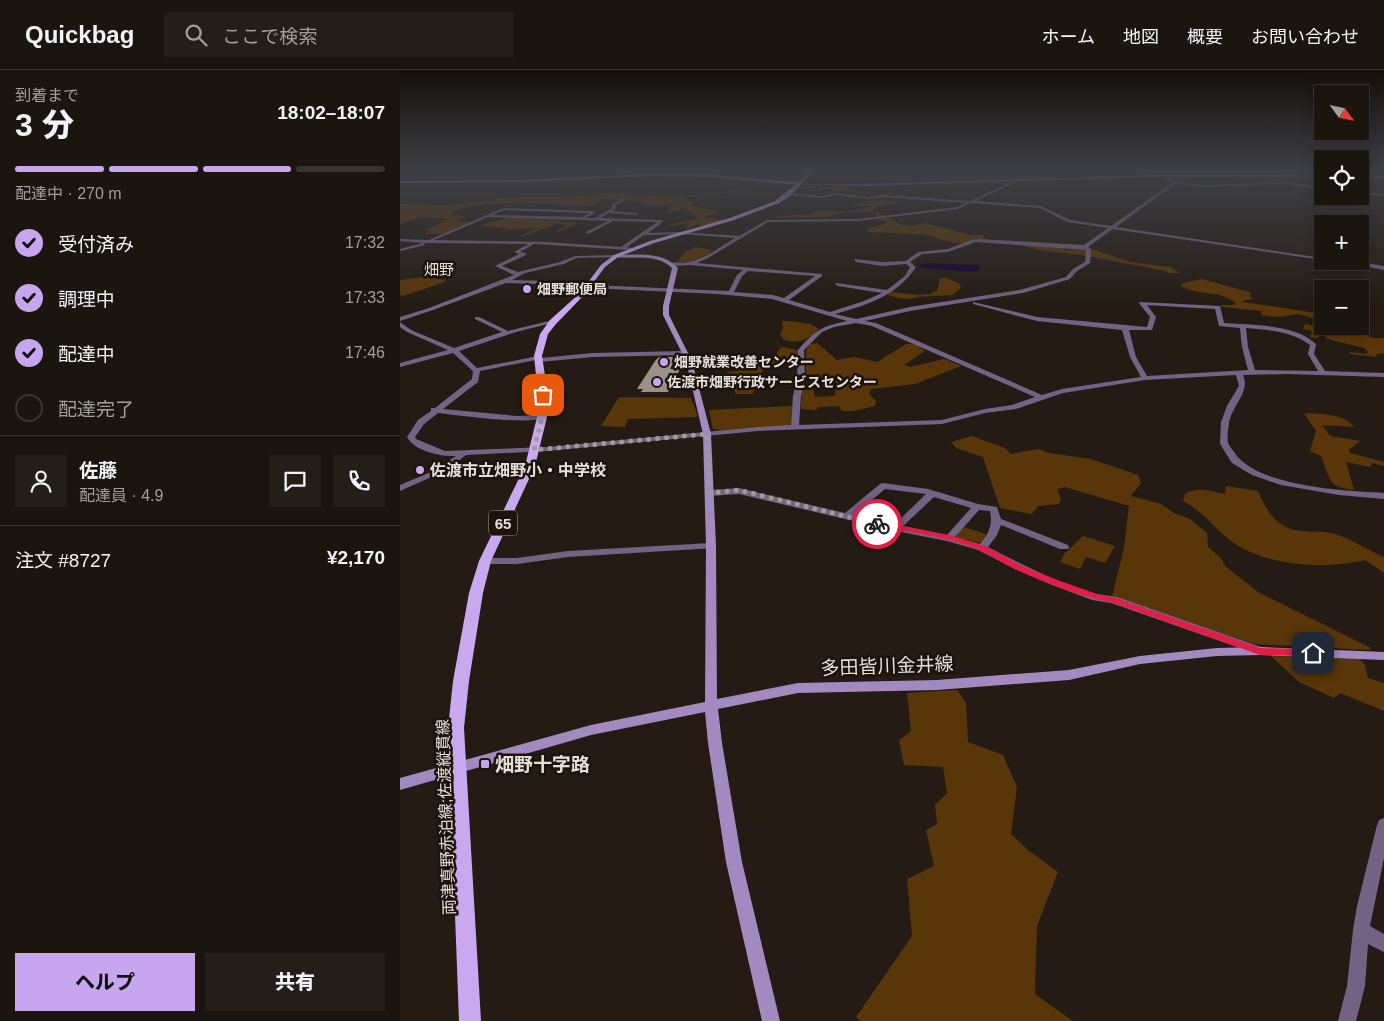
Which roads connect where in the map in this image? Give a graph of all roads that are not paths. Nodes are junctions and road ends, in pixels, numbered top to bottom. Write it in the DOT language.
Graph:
graph roads {
  1 [pos="488,216"];
  2 [pos="497,216"];
  3 [pos="587,216"];
  4 [pos="600,216"];
  5 [pos="741,216"];
  6 [pos="888,216"];
  7 [pos="1060,216"];
  8 [pos="1127,216"];
  9 [pos="581,220"];
  10 [pos="594,220"];
  11 [pos="612,221"];
  12 [pos="1111,228"];
  13 [pos="588,233"];
  14 [pos="685,233"];
  15 [pos="642,234"];
  16 [pos="739,237"];
  17 [pos="400,240"];
  18 [pos="430,241"];
  19 [pos="536,242"];
  20 [pos="1085,247"];
  21 [pos="400,250"];
  22 [pos="623,251"];
  23 [pos="1314,258"];
  24 [pos="856,260"];
  25 [pos="907,262"];
  26 [pos="672,264"];
  27 [pos="690,264"];
  28 [pos="1369,266"];
  29 [pos="1384,268"];
  30 [pos="747,269"];
  31 [pos="516,274"];
  32 [pos="505,281"];
  33 [pos="838,284"];
  34 [pos="589,285"];
  35 [pos="670,290"];
  36 [pos="887,292"];
  37 [pos="731,293"];
  38 [pos="785,300"];
  39 [pos="969,301"];
  40 [pos="832,314"];
  41 [pos="477,318"];
  42 [pos="400,319"];
  43 [pos="855,320"];
  44 [pos="553,322"];
  45 [pos="400,324"];
  46 [pos="1243,326"];
  47 [pos="1125,328"];
  48 [pos="506,332"];
  49 [pos="455,351"];
  50 [pos="685,353"];
  51 [pos="539,359"];
  52 [pos="400,365"];
  53 [pos="476,370"];
  54 [pos="1239,373"];
  55 [pos="1252,373"];
  56 [pos="1322,373"];
  57 [pos="1384,375"];
  58 [pos="1146,378"];
  59 [pos="1042,398"];
  60 [pos="434,410"];
  61 [pos="542,417"];
  62 [pos="795,428"];
  63 [pos="707,434"];
  64 [pos="534,450"];
  65 [pos="464,453"];
  66 [pos="400,488"];
  67 [pos="710,493"];
  68 [pos="932,494"];
  69 [pos="1384,496"];
  70 [pos="977,507"];
  71 [pos="847,516"];
  72 [pos="996,520"];
  73 [pos="896,528"];
  74 [pos="949,538"];
  75 [pos="712,546"];
  76 [pos="1064,547"];
  77 [pos="982,548"];
  78 [pos="485,561"];
  79 [pos="1260,651"];
  80 [pos="1384,656"];
  81 [pos="711,706"];
  82 [pos="459,767"];
  83 [pos="400,784"];
  84 [pos="1384,825"];
  85 [pos="1361,930"];
  86 [pos="1384,944"];
  87 [pos="470,1021"];
  88 [pos="771,1021"];
  89 [pos="1347,1021"];
  1 -- 18 [label="street"];
  2 -- 9 [label="street"];
  3 -- 9 [label="street"];
  4 -- 10 [label="street"];
  5 -- 14 [label="main road, 両津真野赤泊線;佐渡縦貫線 / 65"];
  6 -- 16 [label="street"];
  7 -- 12 [label="street"];
  8 -- 12 [label="street"];
  9 -- 10 [label="street"];
  10 -- 11 [label="street"];
  11 -- 13 [label="street"];
  11 -- 15 [label="street"];
  12 -- 20 [label="street"];
  12 -- 23 [label="street"];
  14 -- 15 [label="street"];
  14 -- 16 [label="street"];
  14 -- 22 [label="main road, 両津真野赤泊線;佐渡縦貫線 / 65"];
  15 -- 22 [label="street"];
  16 -- 27 [label="street"];
  17 -- 18 [label="street"];
  18 -- 19 [label="street"];
  18 -- 21 [label="street"];
  19 -- 22 [label="street"];
  19 -- 31 [label="street"];
  20 -- 25 [label="street"];
  20 -- 39 [label="street"];
  22 -- 26 [label="main road"];
  22 -- 31 [label="street"];
  22 -- 34 [label="main road, 両津真野赤泊線;佐渡縦貫線 / 65"];
  24 -- 25 [label="street"];
  25 -- 36 [label="street"];
  26 -- 27 [label="street"];
  26 -- 35 [label="main road"];
  27 -- 30 [label="street"];
  28 -- 29 [label="street"];
  30 -- 37 [label="street"];
  30 -- 38 [label="street"];
  31 -- 32 [label="street"];
  32 -- 34 [label="street"];
  32 -- 42 [label="street"];
  33 -- 36 [label="street"];
  34 -- 35 [label="street"];
  34 -- 44 [label="main road, 両津真野赤泊線;佐渡縦貫線 / 65"];
  35 -- 37 [label="street"];
  35 -- 50 [label="main road"];
  36 -- 40 [label="street"];
  37 -- 38 [label="street"];
  38 -- 40 [label="street"];
  39 -- 43 [label="street"];
  39 -- 47 [label="street"];
  40 -- 43 [label="street"];
  41 -- 48 [label="street"];
  43 -- 59 [label="street"];
  43 -- 62 [label="street"];
  44 -- 48 [label="street"];
  44 -- 51 [label="main road, 両津真野赤泊線;佐渡縦貫線 / 65"];
  45 -- 49 [label="street"];
  46 -- 47 [label="street"];
  46 -- 55 [label="street"];
  46 -- 56 [label="street"];
  47 -- 58 [label="street"];
  48 -- 49 [label="street"];
  49 -- 52 [label="street"];
  49 -- 53 [label="street"];
  50 -- 51 [label="street"];
  50 -- 63 [label="main road"];
  51 -- 53 [label="street"];
  51 -- 61 [label="main road, 両津真野赤泊線;佐渡縦貫線 / 65"];
  53 -- 60 [label="street"];
  54 -- 55 [label="street"];
  54 -- 58 [label="street"];
  54 -- 69 [label="street"];
  55 -- 56 [label="street"];
  56 -- 57 [label="street"];
  58 -- 59 [label="street"];
  59 -- 62 [label="street"];
  60 -- 61 [label="street"];
  60 -- 65 [label="street"];
  61 -- 64 [label="main road, 両津真野赤泊線;佐渡縦貫線 / 65"];
  62 -- 63 [label="street"];
  63 -- 64 [label="street"];
  63 -- 67 [label="main road"];
  64 -- 65 [label="street"];
  64 -- 78 [label="main road, 両津真野赤泊線;佐渡縦貫線 / 65"];
  65 -- 66 [label="street"];
  67 -- 71 [label="street"];
  67 -- 75 [label="main road"];
  68 -- 70 [label="street"];
  68 -- 71 [label="street"];
  68 -- 73 [label="street"];
  70 -- 72 [label="street"];
  70 -- 74 [label="street"];
  71 -- 73 [label="street"];
  72 -- 76 [label="street"];
  72 -- 77 [label="street"];
  73 -- 74 [label="street"];
  74 -- 77 [label="street"];
  75 -- 78 [label="street"];
  75 -- 81 [label="main road"];
  77 -- 79 [label="street"];
  78 -- 82 [label="main road, 両津真野赤泊線;佐渡縦貫線 / 65"];
  79 -- 80 [label="main road, 多田皆川金井線"];
  79 -- 81 [label="main road, 多田皆川金井線"];
  81 -- 82 [label="main road, 多田皆川金井線"];
  81 -- 88 [label="main road"];
  82 -- 83 [label="main road, 多田皆川金井線"];
  82 -- 87 [label="main road, 両津真野赤泊線;佐渡縦貫線 / 65"];
  84 -- 85 [label="street"];
  85 -- 86 [label="street"];
  85 -- 89 [label="street"];
}
